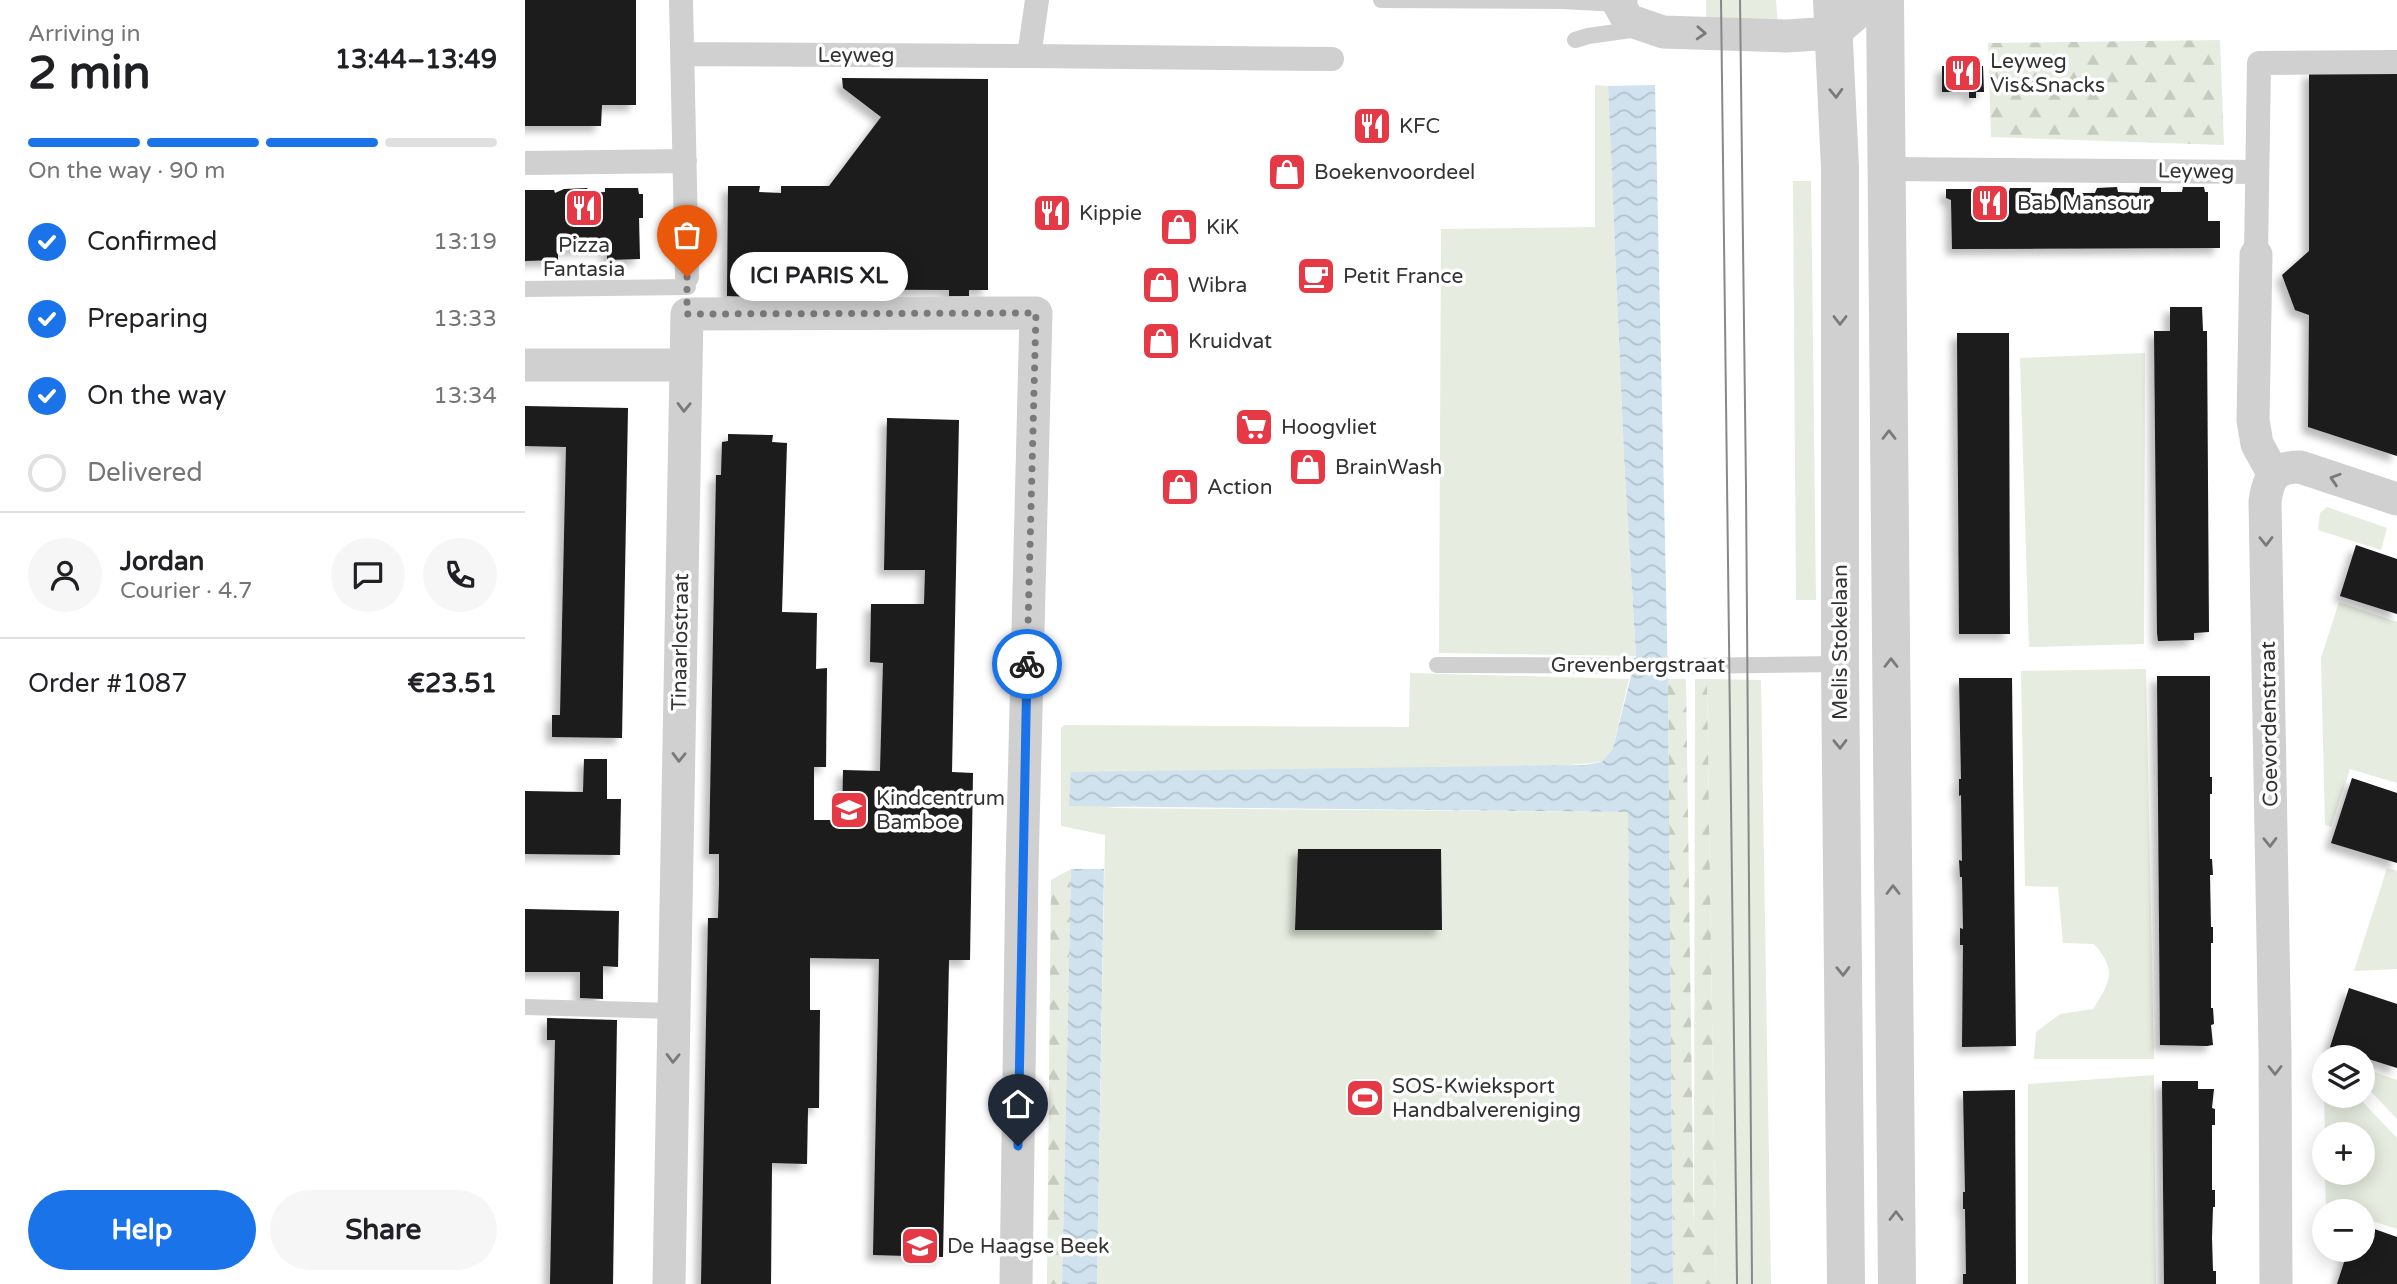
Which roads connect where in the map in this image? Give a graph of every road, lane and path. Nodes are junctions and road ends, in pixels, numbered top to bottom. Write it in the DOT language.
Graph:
graph roads {
  1 [pos="681,0"];
  2 [pos="1037,0"];
  3 [pos="1381,0"];
  4 [pos="1872,0"];
  5 [pos="1885,0"];
  6 [pos="1620,2"];
  7 [pos="1833,16"];
  8 [pos="1649,27"];
  9 [pos="1575,40"];
  10 [pos="684,54"];
  11 [pos="1029,56"];
  12 [pos="1332,59"];
  13 [pos="2397,62"];
  14 [pos="685,161"];
  15 [pos="525,163"];
  16 [pos="1887,169"];
  17 [pos="2257,172"];
  18 [pos="2256,255"];
  19 [pos="525,289"];
  20 [pos="687,293"];
  21 [pos="525,365"];
  22 [pos="685,365"];
  23 [pos="2274,475"];
  24 [pos="2397,499"];
  25 [pos="1840,664"];
  26 [pos="1437,665"];
  27 [pos="525,1007"];
  28 [pos="674,1011"];
  29 [pos="669,1284"];
  30 [pos="1016,1284"];
  31 [pos="1846,1284"];
  32 [pos="1897,1284"];
  33 [pos="2276,1284"];
  1 -- 10 [label="street, Tinaarlostraat"];
  2 -- 11 [label="street"];
  3 -- 6 [label="lane"];
  4 -- 7 [label="street"];
  5 -- 16 [label="street"];
  6 -- 8 [label="street"];
  8 -- 7 [label="street, one-way"];
  7 -- 25 [label="street, Melis Stokelaan, one-way"];
  8 -- 9 [label="lane"];
  10 -- 11 [label="street, Leyweg"];
  10 -- 14 [label="street, Tinaarlostraat"];
  11 -- 12 [label="street, Leyweg"];
  13 -- 17 [label="street, Leyweg"];
  14 -- 15 [label="street"];
  14 -- 20 [label="street, Tinaarlostraat"];
  16 -- 17 [label="street, Leyweg"];
  32 -- 16 [label="street, one-way"];
  17 -- 18 [label="street"];
  18 -- 23 [label="street"];
  19 -- 20 [label="lane"];
  20 -- 22 [label="street, Tinaarlostraat"];
  20 -- 30 [label="street"];
  21 -- 22 [label="street"];
  22 -- 28 [label="street, Tinaarlostraat, one-way"];
  24 -- 23 [label="street, one-way"];
  23 -- 33 [label="street, Coevordenstraat, one-way"];
  25 -- 26 [label="lane, Grevenbergstraat"];
  25 -- 31 [label="street, Melis Stokelaan, one-way"];
  27 -- 28 [label="lane"];
  28 -- 29 [label="street, Tinaarlostraat, one-way"];
}
